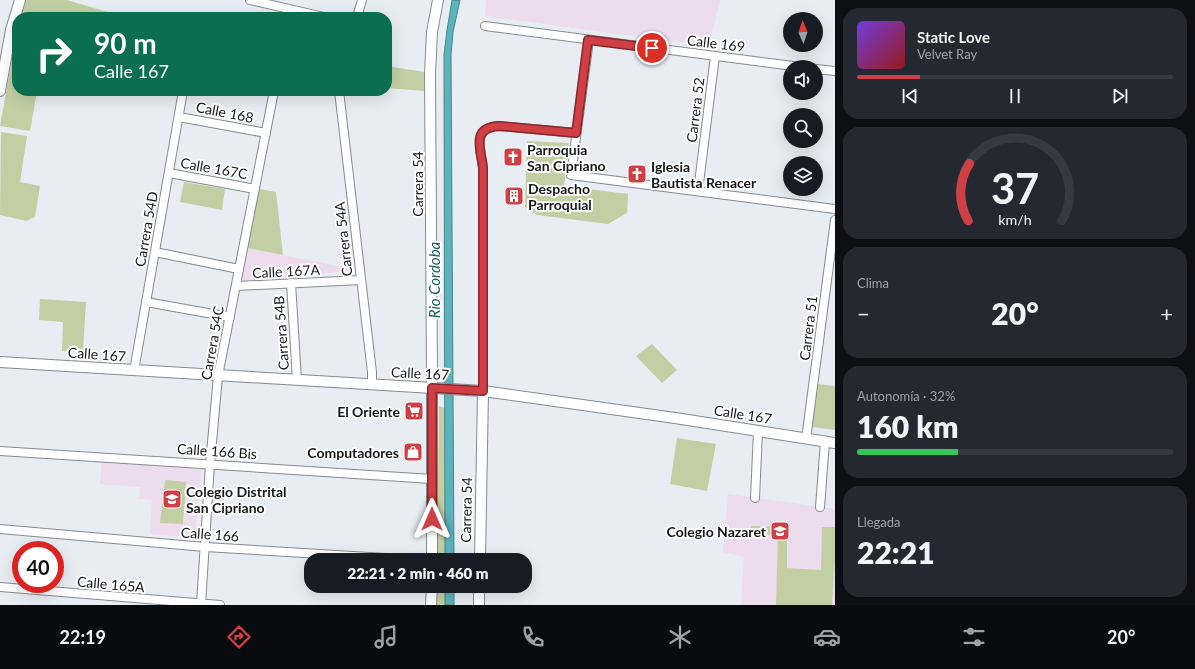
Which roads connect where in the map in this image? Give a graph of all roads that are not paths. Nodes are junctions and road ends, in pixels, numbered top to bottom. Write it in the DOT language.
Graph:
graph roads {
  1 [pos="20,0"];
  2 [pos="250,0"];
  3 [pos="362,0"];
  4 [pos="438,0"];
  5 [pos="18,12"];
  6 [pos="302,12"];
  7 [pos="358,12"];
  8 [pos="484,26"];
  9 [pos="12,40"];
  10 [pos="588,40"];
  11 [pos="715,56"];
  12 [pos="783,65"];
  13 [pos="823,70"];
  14 [pos="835,71"];
  15 [pos="0,92"];
  16 [pos="182,96"];
  17 [pos="273,96"];
  18 [pos="341,96"];
  19 [pos="179,117"];
  20 [pos="266,133"];
  21 [pos="576,133"];
  22 [pos="169,173"];
  23 [pos="255,189"];
  24 [pos="698,191"];
  25 [pos="835,209"];
  26 [pos="835,220"];
  27 [pos="155,252"];
  28 [pos="239,269"];
  29 [pos="361,280"];
  30 [pos="290,283"];
  31 [pos="236,286"];
  32 [pos="146,302"];
  33 [pos="230,317"];
  34 [pos="0,362"];
  35 [pos="134,371"];
  36 [pos="218,376"];
  37 [pos="297,380"];
  38 [pos="372,385"];
  39 [pos="432,388"];
  40 [pos="483,391"];
  41 [pos="758,431"];
  42 [pos="806,438"];
  43 [pos="830,442"];
  44 [pos="0,451"];
  45 [pos="210,464"];
  46 [pos="432,479"];
  47 [pos="755,498"];
  48 [pos="820,507"];
  49 [pos="0,529"];
  50 [pos="205,547"];
  51 [pos="304,553"];
  52 [pos="432,553"];
  53 [pos="480,553"];
  54 [pos="0,587"];
  55 [pos="432,593"];
  56 [pos="479,593"];
  57 [pos="201,604"];
  58 [pos="220,605"];
  59 [pos="431,605"];
  60 [pos="479,605"];
  1 -- 5 [label="street"];
  2 -- 6 [label="street"];
  3 -- 7 [label="street"];
  4 -- 39 [label="street, Carrera 54"];
  8 -- 10 [label="street, Calle 169"];
  9 -- 15 [label="street"];
  10 -- 11 [label="street, Calle 169"];
  10 -- 21 [label="street"];
  11 -- 12 [label="street, Calle 169"];
  11 -- 24 [label="street, Carrera 52"];
  13 -- 14 [label="street"];
  16 -- 19 [label="street, Carrera 54D"];
  17 -- 20 [label="street, Carrera 54C"];
  18 -- 29 [label="street, Carrera 54A"];
  19 -- 20 [label="street, Calle 168"];
  19 -- 22 [label="street, Carrera 54D"];
  20 -- 23 [label="street, Carrera 54C"];
  21 -- 24 [label="street"];
  21 -- 40 [label="street, Carrera 54"];
  22 -- 23 [label="street, Calle 167C"];
  22 -- 27 [label="street, Carrera 54D"];
  23 -- 28 [label="street, Carrera 54C"];
  24 -- 25 [label="street"];
  26 -- 42 [label="street, Carrera 51"];
  27 -- 28 [label="street, Calle 167A"];
  27 -- 32 [label="street, Carrera 54D"];
  28 -- 31 [label="street, Carrera 54C"];
  29 -- 30 [label="street, Calle 167A"];
  29 -- 38 [label="street, Carrera 54A"];
  30 -- 31 [label="street, Calle 167A"];
  30 -- 37 [label="street, Carrera 54B"];
  31 -- 33 [label="street, Carrera 54C"];
  32 -- 33 [label="street"];
  32 -- 35 [label="street, Carrera 54D"];
  33 -- 36 [label="street, Carrera 54C"];
  34 -- 35 [label="street, Calle 167"];
  35 -- 36 [label="street, Calle 167"];
  36 -- 37 [label="street, Calle 167"];
  36 -- 45 [label="street, Carrera 54C"];
  37 -- 38 [label="street, Calle 167"];
  38 -- 39 [label="street, Calle 167"];
  39 -- 40 [label="street, Calle 167"];
  39 -- 46 [label="street, Carrera 54"];
  40 -- 41 [label="street, Calle 167"];
  40 -- 53 [label="street, Carrera 54"];
  41 -- 42 [label="street, Calle 167"];
  41 -- 47 [label="street"];
  42 -- 43 [label="street, Calle 167"];
  43 -- 48 [label="street"];
  44 -- 45 [label="street, Calle 166 Bis"];
  45 -- 46 [label="street, Calle 166 Bis"];
  45 -- 50 [label="street, Carrera 54C"];
  46 -- 52 [label="street, Carrera 54"];
  49 -- 50 [label="street, Calle 166"];
  50 -- 51 [label="street, Calle 166"];
  50 -- 57 [label="street, Carrera 54C"];
  54 -- 57 [label="street, Calle 165A"];
  55 -- 59 [label="street"];
  56 -- 60 [label="street"];
  57 -- 58 [label="street, Calle 165A"];
}
